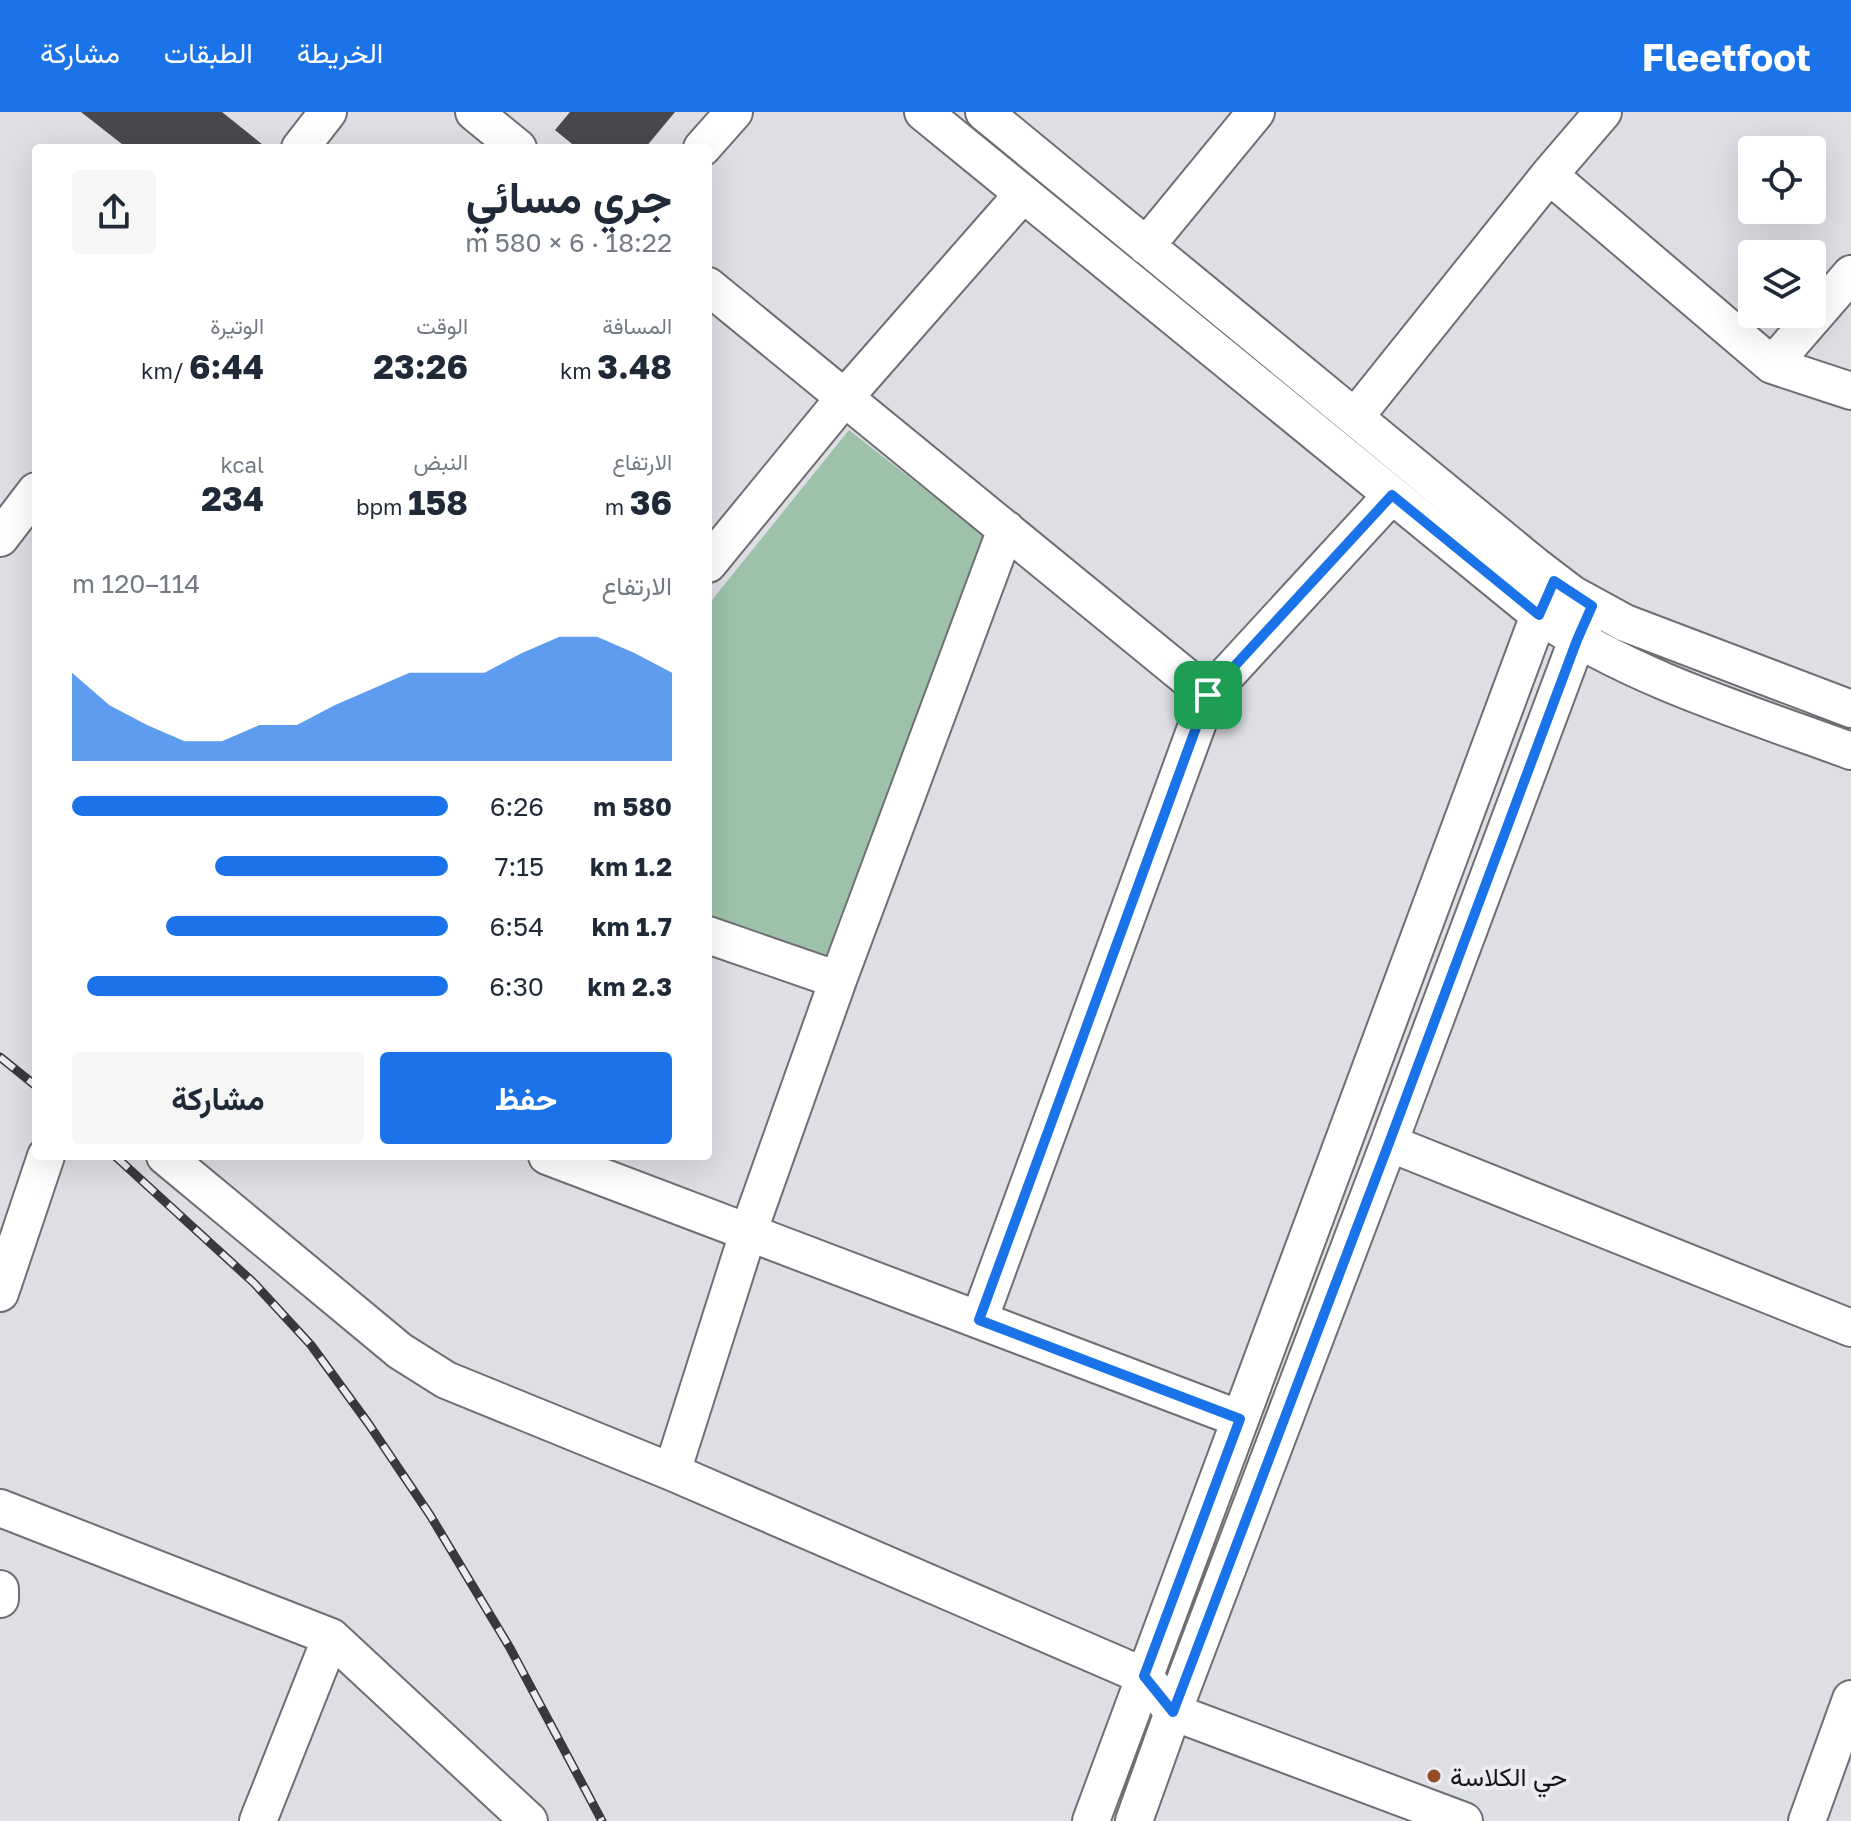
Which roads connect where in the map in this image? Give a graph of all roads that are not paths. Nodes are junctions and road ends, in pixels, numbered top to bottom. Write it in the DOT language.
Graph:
graph roads {
  1 [pos="328,112"];
  2 [pos="474,112"];
  3 [pos="734,112"];
  4 [pos="923,112"];
  5 [pos="984,112"];
  6 [pos="1256,112"];
  7 [pos="1603,112"];
  8 [pos="303,144"];
  9 [pos="513,144"];
  10 [pos="706,144"];
  11 [pos="1549,175"];
  12 [pos="1023,194"];
  13 [pos="1146,246"];
  14 [pos="1851,274"];
  15 [pos="712,289"];
  16 [pos="1772,365"];
  17 [pos="1851,391"];
  18 [pos="845,397"];
  19 [pos="1355,417"];
  20 [pos="20,493"];
  21 [pos="1392,495"];
  22 [pos="1006,529"];
  23 [pos="0,538"];
  24 [pos="712,559"];
  25 [pos="1554,581"];
  26 [pos="1592,606"];
  27 [pos="1539,615"];
  28 [pos="1577,640"];
  29 [pos="1208,695"];
  30 [pos="1851,709"];
  31 [pos="1851,751"];
  32 [pos="712,936"];
  33 [pos="838,980"];
  34 [pos="1389,1143"];
  35 [pos="45,1160"];
  36 [pos="170,1160"];
  37 [pos="557,1160"];
  38 [pos="748,1233"];
  39 [pos="2,1280"];
  40 [pos="979,1320"];
  41 [pos="1851,1328"];
  42 [pos="1240,1419"];
  43 [pos="672,1472"];
  44 [pos="0,1508"];
  45 [pos="0,1589"];
  46 [pos="0,1599"];
  47 [pos="331,1637"];
  48 [pos="1144,1676"];
  49 [pos="1851,1699"];
  50 [pos="1173,1712"];
  51 [pos="258,1821"];
  52 [pos="529,1821"];
  53 [pos="1091,1821"];
  54 [pos="1134,1821"];
  55 [pos="1464,1821"];
  56 [pos="1807,1821"];
  1 -- 8 [label="street"];
  2 -- 9 [label="street"];
  3 -- 10 [label="street"];
  4 -- 12 [label="street"];
  5 -- 13 [label="street"];
  6 -- 13 [label="street"];
  7 -- 11 [label="street"];
  11 -- 16 [label="street"];
  11 -- 19 [label="street"];
  12 -- 18 [label="street"];
  12 -- 21 [label="street"];
  13 -- 19 [label="street"];
  14 -- 16 [label="street"];
  15 -- 18 [label="street"];
  16 -- 17 [label="street"];
  18 -- 22 [label="street"];
  18 -- 24 [label="street"];
  19 -- 25 [label="street"];
  20 -- 23 [label="street"];
  21 -- 27 [label="street"];
  21 -- 29 [label="street"];
  22 -- 29 [label="street"];
  22 -- 33 [label="street"];
  25 -- 26 [label="street"];
  25 -- 27 [label="street"];
  26 -- 28 [label="street"];
  26 -- 30 [label="street"];
  27 -- 28 [label="street"];
  27 -- 42 [label="street"];
  28 -- 31 [label="street"];
  28 -- 34 [label="street"];
  29 -- 40 [label="street"];
  32 -- 33 [label="street"];
  33 -- 38 [label="street"];
  34 -- 41 [label="street"];
  34 -- 50 [label="street"];
  35 -- 39 [label="street"];
  36 -- 43 [label="street"];
  37 -- 38 [label="street"];
  38 -- 40 [label="street"];
  38 -- 43 [label="street"];
  40 -- 42 [label="street"];
  42 -- 48 [label="street"];
  43 -- 48 [label="street"];
  44 -- 47 [label="street"];
  45 -- 46 [label="street"];
  47 -- 51 [label="street"];
  47 -- 52 [label="street"];
  48 -- 50 [label="street"];
  48 -- 53 [label="street"];
  49 -- 56 [label="street"];
  50 -- 54 [label="street"];
  50 -- 55 [label="street"];
}
